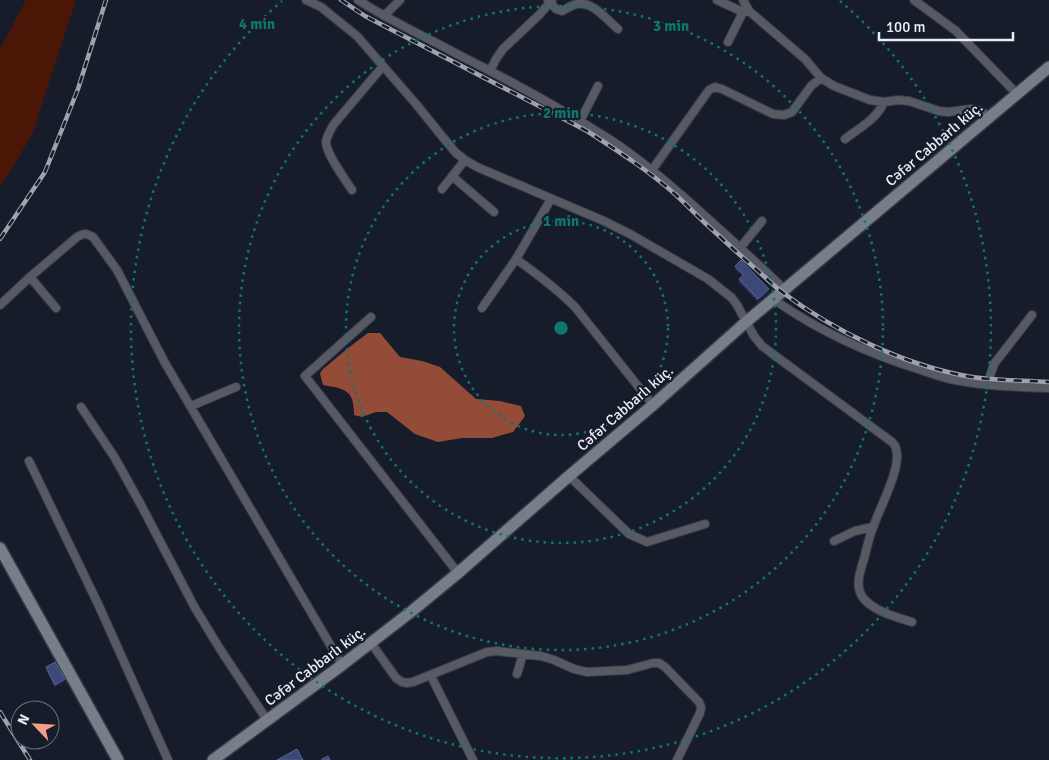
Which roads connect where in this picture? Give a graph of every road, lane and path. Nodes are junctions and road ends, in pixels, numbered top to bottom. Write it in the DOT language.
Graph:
graph roads {
  1 [pos="306,0"];
  2 [pos="358,0"];
  3 [pos="400,0"];
  4 [pos="717,0"];
  5 [pos="744,0"];
  6 [pos="914,0"];
  7 [pos="550,1"];
  8 [pos="746,12"];
  9 [pos="384,16"];
  10 [pos="618,29"];
  11 [pos="728,42"];
  12 [pos="383,66"];
  13 [pos="1049,68"];
  14 [pos="490,71"];
  15 [pos="821,78"];
  16 [pos="598,86"];
  17 [pos="1017,94"];
  18 [pos="884,102"];
  19 [pos="989,118"];
  20 [pos="580,121"];
  21 [pos="845,139"];
  22 [pos="465,160"];
  23 [pos="652,170"];
  24 [pos="452,176"];
  25 [pos="442,189"];
  26 [pos="352,190"];
  27 [pos="551,199"];
  28 [pos="494,212"];
  29 [pos="762,220"];
  30 [pos="740,248"];
  31 [pos="516,259"];
  32 [pos="30,277"];
  33 [pos="784,289"];
  34 [pos="773,299"];
  35 [pos="0,304"];
  36 [pos="56,308"];
  37 [pos="482,308"];
  38 [pos="1032,315"];
  39 [pos="371,317"];
  40 [pos="746,322"];
  41 [pos="987,385"];
  42 [pos="236,387"];
  43 [pos="1049,388"];
  44 [pos="653,405"];
  45 [pos="191,406"];
  46 [pos="81,407"];
  47 [pos="29,461"];
  48 [pos="569,476"];
  49 [pos="705,524"];
  50 [pos="873,527"];
  51 [pos="834,541"];
  52 [pos="0,548"];
  53 [pos="458,573"];
  54 [pos="912,622"];
  55 [pos="371,643"];
  56 [pos="523,654"];
  57 [pos="342,665"];
  58 [pos="517,674"];
  59 [pos="431,676"];
  60 [pos="267,720"];
  61 [pos="118,760"];
  62 [pos="168,760"];
  63 [pos="213,760"];
  64 [pos="473,760"];
  65 [pos="677,760"];
  1 -- 12 [label="street"];
  2 -- 9 [label="street"];
  3 -- 9 [label="street"];
  4 -- 8 [label="street"];
  5 -- 8 [label="street"];
  6 -- 17 [label="street"];
  7 -- 10 [label="street"];
  7 -- 14 [label="street"];
  8 -- 11 [label="street"];
  8 -- 15 [label="street"];
  9 -- 14 [label="street"];
  12 -- 22 [label="street"];
  12 -- 26 [label="street"];
  13 -- 17 [label="street, Cəfər Cabbarlı küç."];
  14 -- 20 [label="street"];
  15 -- 18 [label="street"];
  15 -- 23 [label="street"];
  16 -- 20 [label="street"];
  17 -- 19 [label="street, Cəfər Cabbarlı küç."];
  18 -- 19 [label="street"];
  18 -- 21 [label="street"];
  19 -- 33 [label="street, Cəfər Cabbarlı küç."];
  20 -- 23 [label="street"];
  22 -- 24 [label="street"];
  22 -- 27 [label="street"];
  23 -- 30 [label="street"];
  24 -- 25 [label="street"];
  24 -- 28 [label="street"];
  27 -- 31 [label="street"];
  27 -- 40 [label="street"];
  29 -- 30 [label="street"];
  30 -- 33 [label="street"];
  31 -- 37 [label="street"];
  31 -- 44 [label="street"];
  32 -- 35 [label="street"];
  32 -- 36 [label="street"];
  32 -- 45 [label="street"];
  33 -- 34 [label="street, Cəfər Cabbarlı küç."];
  34 -- 40 [label="street, Cəfər Cabbarlı küç."];
  34 -- 41 [label="street"];
  38 -- 41 [label="street"];
  39 -- 53 [label="street"];
  40 -- 44 [label="street, Cəfər Cabbarlı küç."];
  40 -- 50 [label="street"];
  41 -- 43 [label="street"];
  42 -- 45 [label="street"];
  44 -- 48 [label="street, Cəfər Cabbarlı küç."];
  45 -- 57 [label="street"];
  46 -- 60 [label="street"];
  47 -- 62 [label="street"];
  48 -- 49 [label="street"];
  48 -- 53 [label="street, Cəfər Cabbarlı küç."];
  50 -- 51 [label="street"];
  50 -- 54 [label="street"];
  52 -- 61 [label="street"];
  53 -- 55 [label="street, Cəfər Cabbarlı küç."];
  55 -- 57 [label="street, Cəfər Cabbarlı küç."];
  55 -- 59 [label="street"];
  56 -- 58 [label="street"];
  56 -- 59 [label="street"];
  56 -- 65 [label="street"];
  57 -- 60 [label="street, Cəfər Cabbarlı küç."];
  59 -- 64 [label="street"];
  60 -- 63 [label="street, Cəfər Cabbarlı küç."];
}
